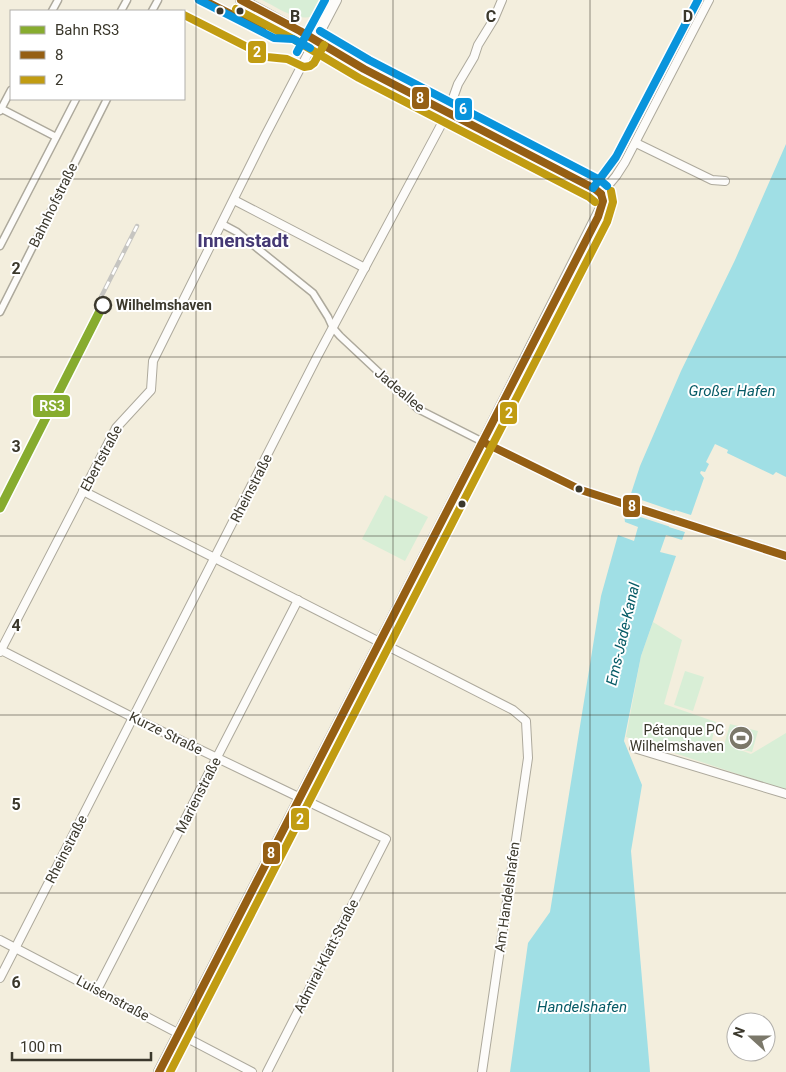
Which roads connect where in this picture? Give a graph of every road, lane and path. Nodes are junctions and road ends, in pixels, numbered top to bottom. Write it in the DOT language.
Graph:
graph roads {
  1 [pos="241,0"];
  2 [pos="336,0"];
  3 [pos="502,0"];
  4 [pos="709,0"];
  5 [pos="314,40"];
  6 [pos="385,80"];
  7 [pos="10,92"];
  8 [pos="75,100"];
  9 [pos="106,100"];
  10 [pos="0,110"];
  11 [pos="448,112"];
  12 [pos="56,137"];
  13 [pos="636,143"];
  14 [pos="725,181"];
  15 [pos="601,194"];
  16 [pos="234,200"];
  17 [pos="222,224"];
  18 [pos="0,246"];
  19 [pos="365,268"];
  20 [pos="0,312"];
  21 [pos="333,328"];
  22 [pos="483,442"];
  23 [pos="83,491"];
  24 [pos="786,556"];
  25 [pos="215,558"];
  26 [pos="298,600"];
  27 [pos="380,641"];
  28 [pos="0,651"];
  29 [pos="134,718"];
  30 [pos="634,748"];
  31 [pos="217,758"];
  32 [pos="786,794"];
  33 [pos="300,798"];
  34 [pos="386,840"];
  35 [pos="0,940"];
  36 [pos="16,948"];
  37 [pos="0,978"];
  38 [pos="97,990"];
  39 [pos="179,1032"];
  40 [pos="159,1072"];
  41 [pos="252,1072"];
  42 [pos="267,1072"];
  43 [pos="482,1072"];
  1 -- 5 [label="street"];
  2 -- 5 [label="street, Ebertstraße"];
  3 -- 11 [label="street, Rheinstraße"];
  4 -- 13 [label="street"];
  5 -- 6 [label="street"];
  5 -- 16 [label="street, Ebertstraße"];
  7 -- 10 [label="street"];
  8 -- 12 [label="street, Bahnhofstraße"];
  9 -- 20 [label="street, Bahnhofstraße"];
  10 -- 12 [label="street"];
  11 -- 15 [label="street"];
  11 -- 19 [label="street, Rheinstraße"];
  12 -- 18 [label="street, Bahnhofstraße"];
  13 -- 14 [label="street"];
  13 -- 15 [label="street"];
  15 -- 22 [label="street"];
  16 -- 17 [label="street, Ebertstraße"];
  16 -- 19 [label="street"];
  17 -- 21 [label="street, Jadeallee"];
  17 -- 23 [label="street, Ebertstraße"];
  19 -- 21 [label="street, Rheinstraße"];
  21 -- 22 [label="street, Jadeallee"];
  21 -- 25 [label="street, Rheinstraße"];
  22 -- 24 [label="street, Jadeallee"];
  22 -- 27 [label="street"];
  23 -- 25 [label="street"];
  23 -- 28 [label="street, Ebertstraße"];
  25 -- 26 [label="street"];
  25 -- 29 [label="street, Rheinstraße"];
  26 -- 27 [label="street"];
  26 -- 31 [label="street, Marienstraße"];
  27 -- 33 [label="street"];
  27 -- 43 [label="street, Am Handelshafen"];
  28 -- 29 [label="street, Kurze Straße"];
  29 -- 31 [label="street, Kurze Straße"];
  29 -- 36 [label="street, Rheinstraße"];
  30 -- 32 [label="street"];
  31 -- 33 [label="street, Kurze Straße"];
  31 -- 38 [label="street, Marienstraße"];
  33 -- 34 [label="street, Kurze Straße"];
  33 -- 39 [label="street"];
  34 -- 42 [label="street, Admiral-Klatt-Straße"];
  35 -- 36 [label="street, Luisenstraße"];
  36 -- 37 [label="street, Rheinstraße"];
  36 -- 38 [label="street, Luisenstraße"];
  38 -- 39 [label="street, Luisenstraße"];
  39 -- 40 [label="street"];
  39 -- 41 [label="street, Luisenstraße"];
}
